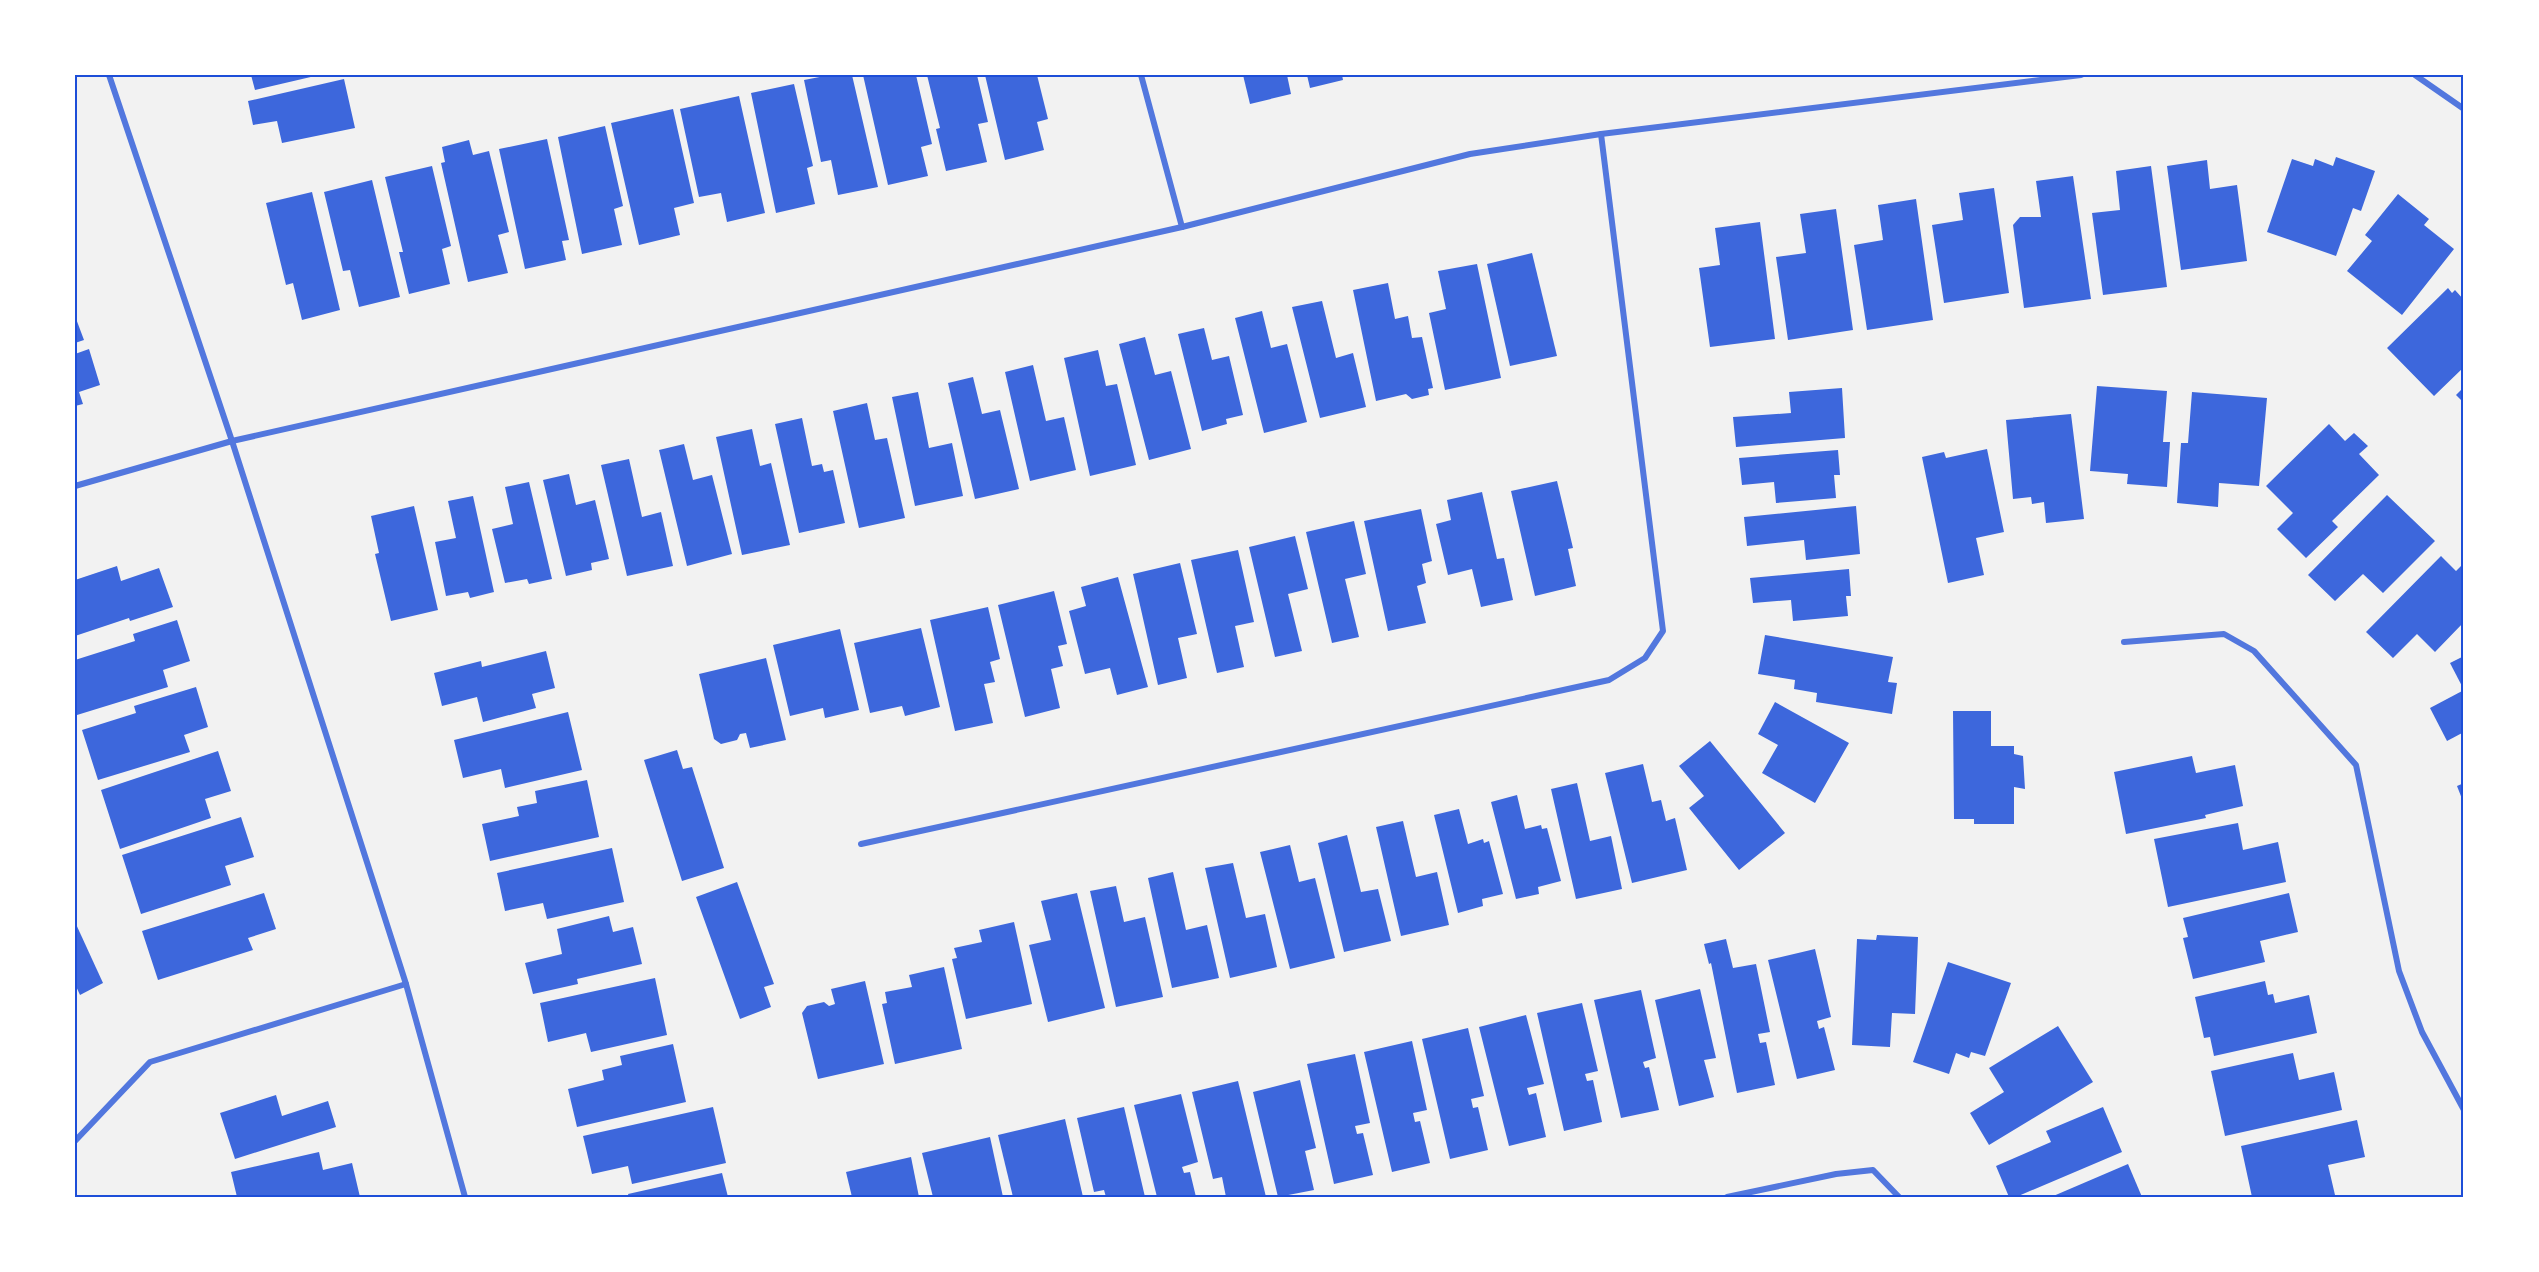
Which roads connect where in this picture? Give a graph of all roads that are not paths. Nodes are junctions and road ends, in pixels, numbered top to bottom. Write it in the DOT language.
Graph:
graph roads {
  1 [pos="109,75"];
  2 [pos="1141,75"];
  3 [pos="2080,75"];
  4 [pos="2415,75"];
  5 [pos="2464,109"];
  6 [pos="1601,134"];
  7 [pos="1182,226"];
  8 [pos="232,441"];
  9 [pos="75,486"];
  10 [pos="2124,642"];
  11 [pos="861,844"];
  12 [pos="406,984"];
  13 [pos="2464,1110"];
  14 [pos="75,1141"];
  15 [pos="465,1197"];
  16 [pos="1727,1197"];
  17 [pos="1899,1197"];
  1 -- 8 [label="street"];
  2 -- 7 [label="street"];
  3 -- 6 [label="street"];
  4 -- 5 [label="street"];
  6 -- 7 [label="street"];
  6 -- 11 [label="street"];
  7 -- 8 [label="street"];
  8 -- 9 [label="street"];
  8 -- 12 [label="street"];
  10 -- 13 [label="street"];
  12 -- 14 [label="street"];
  12 -- 15 [label="street"];
  16 -- 17 [label="street"];
}
